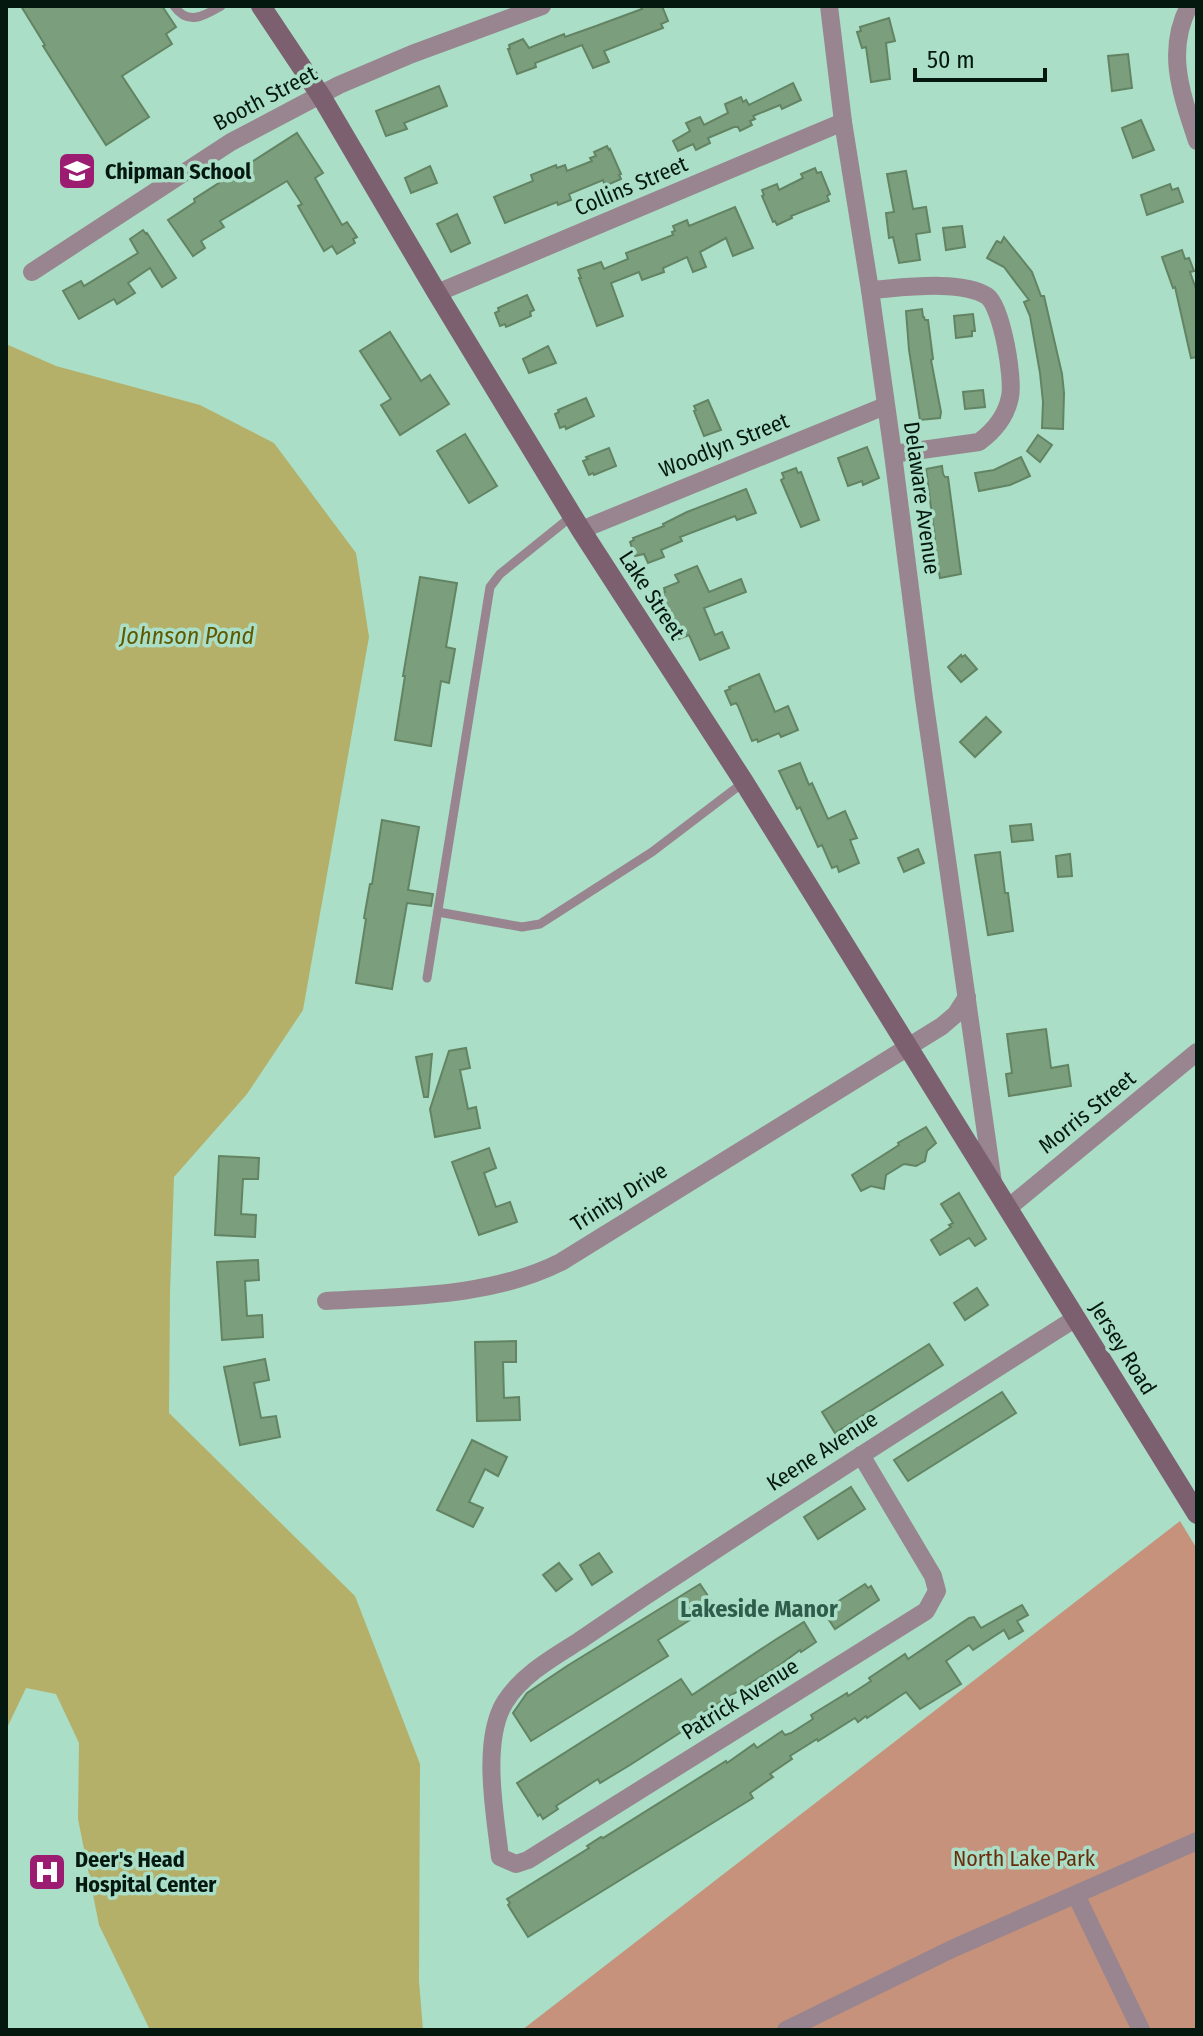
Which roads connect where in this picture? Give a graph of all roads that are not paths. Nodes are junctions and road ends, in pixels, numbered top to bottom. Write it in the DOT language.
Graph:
graph roads {
  1 [pos="174,6"];
  2 [pos="221,6"];
  3 [pos="261,6"];
  4 [pos="542,6"];
  5 [pos="829,6"];
  6 [pos="1189,6"];
  7 [pos="321,96"];
  8 [pos="843,122"];
  9 [pos="1197,141"];
  10 [pos="32,272"];
  11 [pos="870,290"];
  12 [pos="437,293"];
  13 [pos="885,406"];
  14 [pos="893,454"];
  15 [pos="576,523"];
  16 [pos="744,782"];
  17 [pos="438,912"];
  18 [pos="427,978"];
  19 [pos="967,997"];
  20 [pos="907,1047"];
  21 [pos="1197,1052"];
  22 [pos="993,1183"];
  23 [pos="1008,1208"];
  24 [pos="326,1301"];
  25 [pos="1076,1318"];
  26 [pos="861,1455"];
  27 [pos="1197,1514"];
  28 [pos="1197,1841"];
  29 [pos="516,1864"];
  30 [pos="1076,1895"];
  31 [pos="786,2030"];
  32 [pos="1141,2030"];
  1 -- 2 [label="lane"];
  3 -- 7 [label="street, Lake Street"];
  4 -- 7 [label="street, Booth Street"];
  5 -- 8 [label="street, Delaware Avenue"];
  6 -- 9 [label="street"];
  7 -- 10 [label="street, Booth Street"];
  7 -- 12 [label="street, Lake Street"];
  8 -- 11 [label="street, Delaware Avenue"];
  8 -- 12 [label="street, Collins Street"];
  11 -- 13 [label="street, Delaware Avenue"];
  11 -- 14 [label="street"];
  12 -- 15 [label="street, Lake Street"];
  13 -- 14 [label="street, Delaware Avenue"];
  13 -- 15 [label="street, Woodlyn Street"];
  14 -- 19 [label="street, Delaware Avenue"];
  15 -- 16 [label="street, Lake Street"];
  15 -- 17 [label="lane"];
  16 -- 17 [label="lane"];
  16 -- 20 [label="street, Lake Street"];
  17 -- 18 [label="lane"];
  19 -- 20 [label="street"];
  19 -- 22 [label="street, Delaware Avenue"];
  20 -- 22 [label="street, Lake Street"];
  20 -- 24 [label="street, Trinity Drive"];
  21 -- 23 [label="street, Morris Street"];
  22 -- 23 [label="street, Lake Street"];
  23 -- 25 [label="street, Jersey Road"];
  25 -- 26 [label="street, Keene Avenue"];
  25 -- 27 [label="street, Jersey Road"];
  26 -- 29 [label="street, Keene Avenue"];
  26 -- 29 [label="street, Patrick Avenue"];
  28 -- 30 [label="street"];
  30 -- 31 [label="street"];
  30 -- 32 [label="street"];
}
